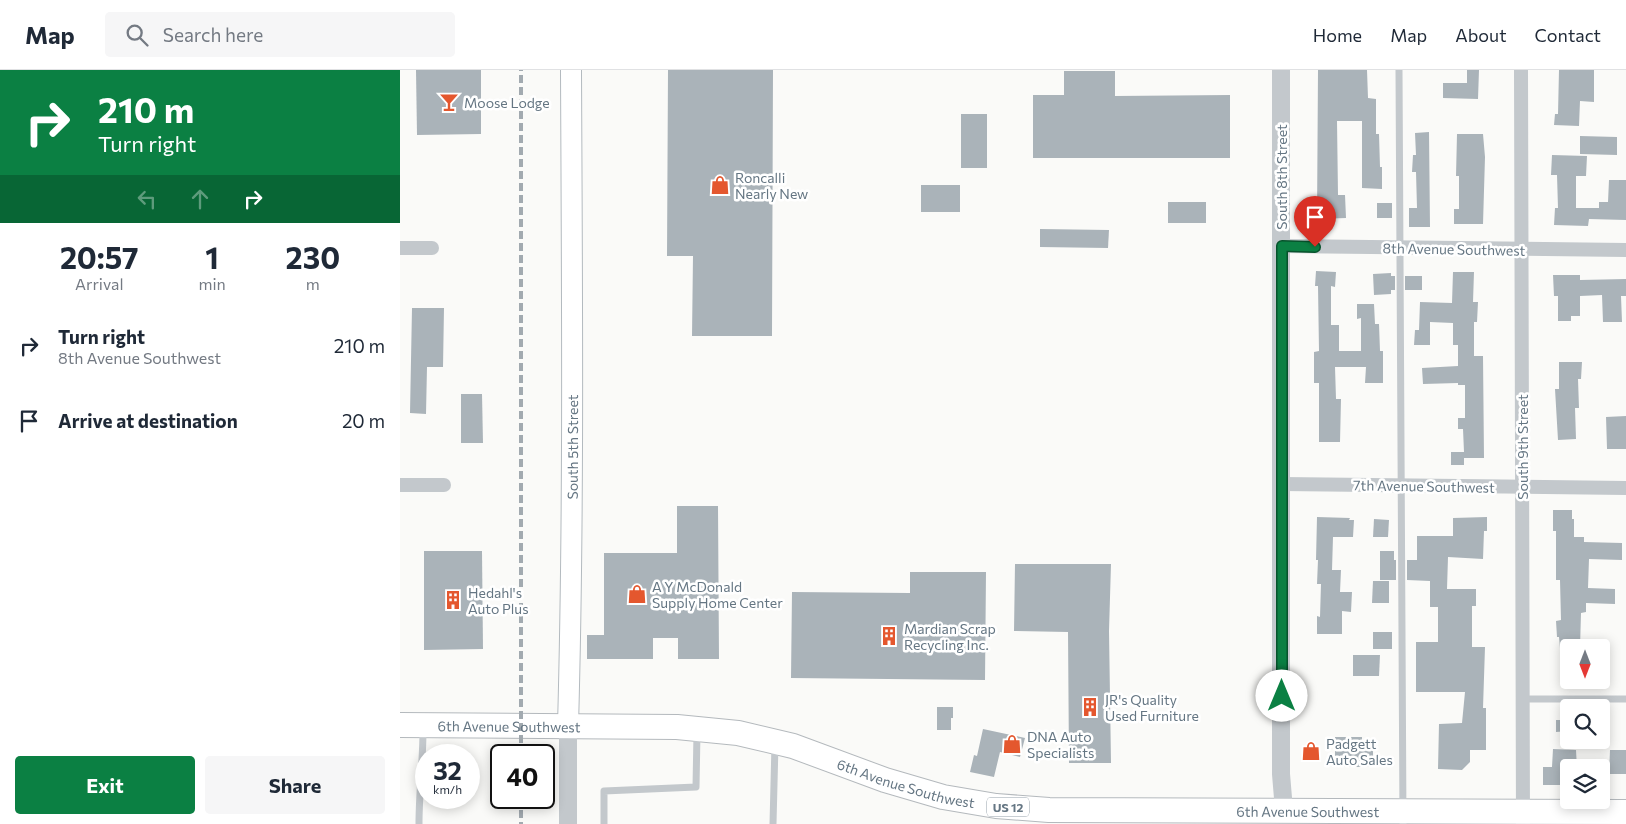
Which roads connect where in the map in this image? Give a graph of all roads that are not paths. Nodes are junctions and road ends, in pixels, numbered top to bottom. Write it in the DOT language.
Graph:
graph roads {
  1 [pos="571,70"];
  2 [pos="1281,70"];
  3 [pos="1400,70"];
  4 [pos="1521,70"];
  5 [pos="1282,246"];
  6 [pos="400,248"];
  7 [pos="432,248"];
  8 [pos="1402,248"];
  9 [pos="1522,249"];
  10 [pos="1626,250"];
  11 [pos="1282,484"];
  12 [pos="400,485"];
  13 [pos="444,485"];
  14 [pos="1402,486"];
  15 [pos="1522,487"];
  16 [pos="1626,488"];
  17 [pos="1522,699"];
  18 [pos="1626,699"];
  19 [pos="411,725"];
  20 [pos="568,726"];
  21 [pos="697,730"];
  22 [pos="775,742"];
  23 [pos="1626,812"];
  24 [pos="1049,817"];
  25 [pos="1284,817"];
  26 [pos="1403,817"];
  27 [pos="1523,818"];
  28 [pos="419,824"];
  29 [pos="568,824"];
  30 [pos="604,824"];
  31 [pos="773,824"];
  1 -- 20 [label="main road, South 5th Street"];
  2 -- 5 [label="street, South 8th Street"];
  3 -- 8 [label="lane"];
  4 -- 9 [label="street, South 9th Street"];
  5 -- 8 [label="street, 8th Avenue Southwest"];
  5 -- 11 [label="street, South 8th Street"];
  6 -- 7 [label="street"];
  8 -- 9 [label="street, 8th Avenue Southwest"];
  8 -- 14 [label="lane"];
  9 -- 10 [label="street, 8th Avenue Southwest"];
  9 -- 15 [label="street, South 9th Street"];
  11 -- 14 [label="street, 7th Avenue Southwest"];
  11 -- 25 [label="street, South 8th Street"];
  12 -- 13 [label="street"];
  14 -- 15 [label="street, 7th Avenue Southwest"];
  14 -- 26 [label="lane"];
  15 -- 16 [label="street, 7th Avenue Southwest"];
  15 -- 17 [label="street, South 9th Street"];
  17 -- 18 [label="lane"];
  17 -- 27 [label="street, South 9th Street"];
  19 -- 20 [label="highway, 6th Avenue Southwest / US 12"];
  19 -- 28 [label="lane"];
  20 -- 21 [label="highway, 6th Avenue Southwest / US 12"];
  20 -- 29 [label="street, South 5th Street"];
  21 -- 22 [label="highway, 6th Avenue Southwest / US 12"];
  21 -- 30 [label="lane"];
  22 -- 24 [label="highway, 6th Avenue Southwest / US 12"];
  22 -- 31 [label="lane"];
  23 -- 27 [label="highway, 6th Avenue Southwest / US 12"];
  24 -- 25 [label="highway, 6th Avenue Southwest / US 12"];
  25 -- 26 [label="highway, 6th Avenue Southwest / US 12"];
  26 -- 27 [label="highway, 6th Avenue Southwest / US 12"];
}
